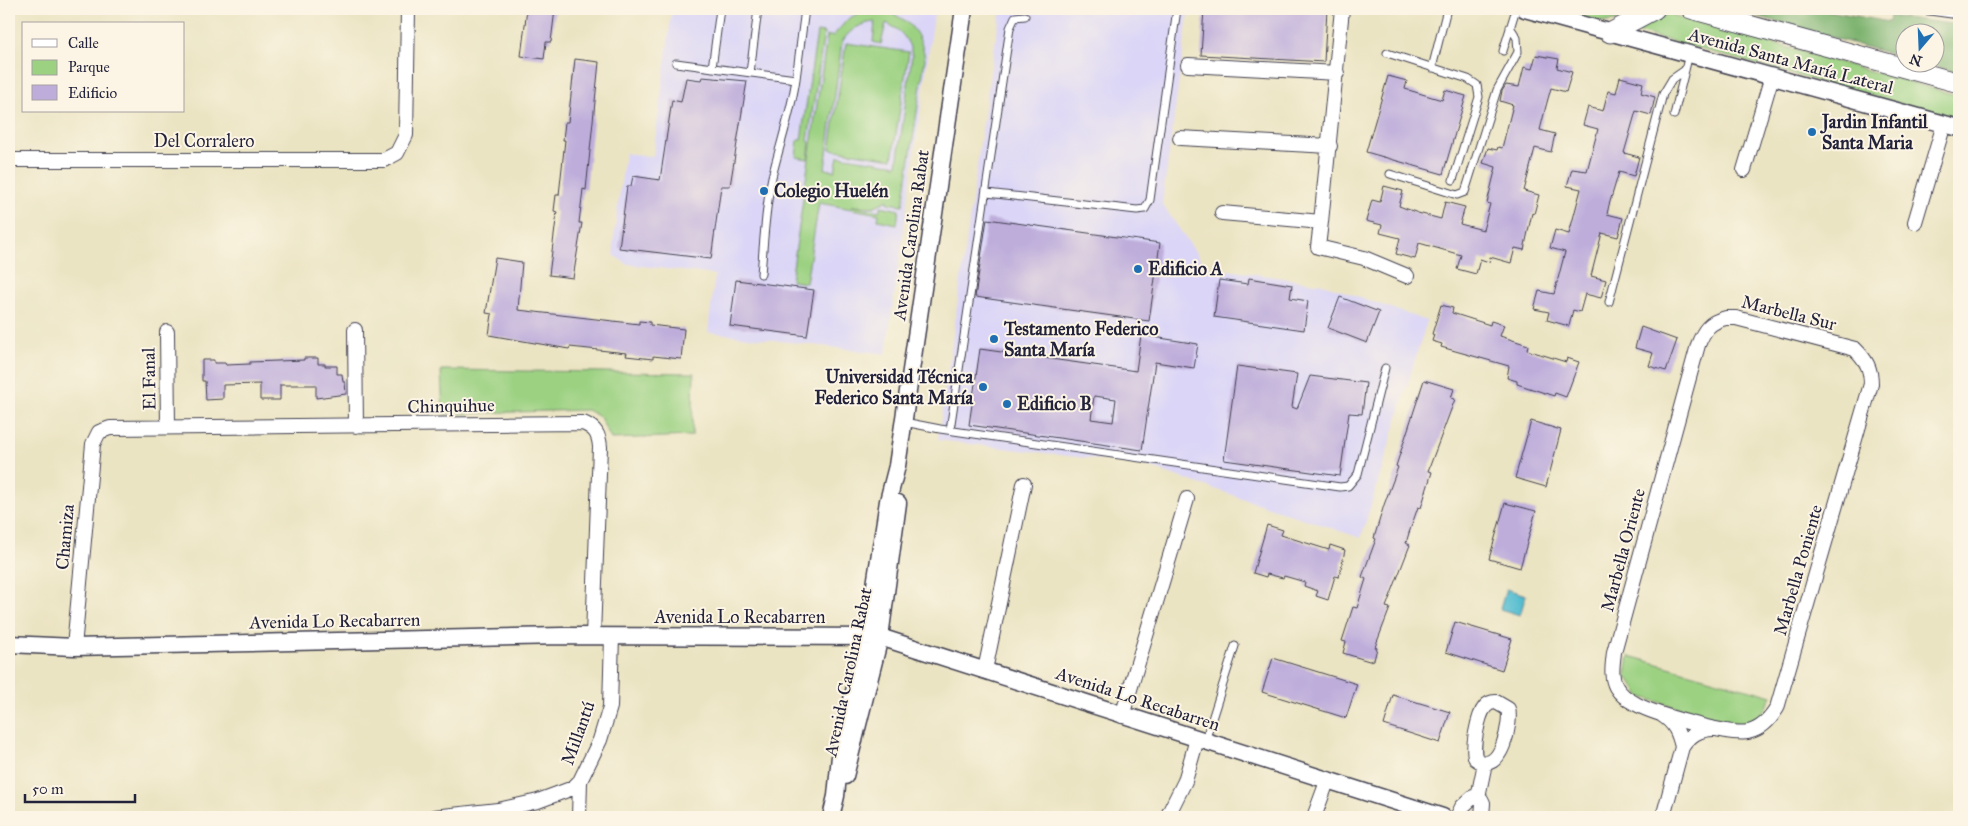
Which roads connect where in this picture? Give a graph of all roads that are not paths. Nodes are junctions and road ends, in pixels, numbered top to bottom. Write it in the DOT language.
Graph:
graph roads {
  1 [pos="408,9"];
  2 [pos="720,9"];
  3 [pos="758,9"];
  4 [pos="805,9"];
  5 [pos="964,9"];
  6 [pos="1176,9"];
  7 [pos="1342,9"];
  8 [pos="1447,9"];
  9 [pos="1516,9"];
  10 [pos="1525,9"];
  11 [pos="1655,9"];
  12 [pos="1691,9"];
  13 [pos="1915,9"];
  14 [pos="1959,15"];
  15 [pos="1025,16"];
  16 [pos="1510,27"];
  17 [pos="1610,33"];
  18 [pos="1503,51"];
  19 [pos="1387,53"];
  20 [pos="1689,54"];
  21 [pos="676,63"];
  22 [pos="1188,65"];
  23 [pos="712,68"];
  24 [pos="1432,68"];
  25 [pos="1685,70"];
  26 [pos="750,73"];
  27 [pos="1337,73"];
  28 [pos="1772,76"];
  29 [pos="796,79"];
  30 [pos="1959,83"];
  31 [pos="1674,115"];
  32 [pos="1952,126"];
  33 [pos="1180,138"];
  34 [pos="1330,146"];
  35 [pos="9,160"];
  36 [pos="1744,170"];
  37 [pos="1390,174"];
  38 [pos="1453,180"];
  39 [pos="986,192"];
  40 [pos="1222,213"];
  41 [pos="1321,222"];
  42 [pos="1915,222"];
  43 [pos="761,274"];
  44 [pos="1407,276"];
  45 [pos="1609,302"];
  46 [pos="355,330"];
  47 [pos="167,332"];
  48 [pos="1698,345"];
  49 [pos="1855,349"];
  50 [pos="1385,368"];
  51 [pos="904,422"];
  52 [pos="168,426"];
  53 [pos="356,426"];
  54 [pos="950,430"];
  55 [pos="100,432"];
  56 [pos="1024,484"];
  57 [pos="1187,499"];
  58 [pos="593,636"];
  59 [pos="612,636"];
  60 [pos="874,637"];
  61 [pos="9,644"];
  62 [pos="1235,646"];
  63 [pos="74,647"];
  64 [pos="985,670"];
  65 [pos="1655,711"];
  66 [pos="1122,716"];
  67 [pos="1688,721"];
  68 [pos="1717,729"];
  69 [pos="1201,740"];
  70 [pos="1682,748"];
  71 [pos="1485,763"];
  72 [pos="1328,779"];
  73 [pos="580,781"];
  74 [pos="1478,798"];
  75 [pos="434,817"];
  76 [pos="579,817"];
  77 [pos="831,817"];
  78 [pos="1167,817"];
  79 [pos="1314,817"];
  80 [pos="1443,817"];
  81 [pos="1457,817"];
  82 [pos="1482,817"];
  83 [pos="1663,817"];
  1 -- 35 [label="street, Del Corralero"];
  2 -- 23 [label="lane"];
  3 -- 26 [label="lane"];
  4 -- 29 [label="lane"];
  5 -- 51 [label="street, Avenida Carolina Rabat"];
  6 -- 39 [label="lane"];
  7 -- 27 [label="street"];
  8 -- 24 [label="lane"];
  9 -- 16 [label="lane"];
  10 -- 17 [label="street, Avenida Santa María Lateral"];
  11 -- 17 [label="main road"];
  12 -- 30 [label="main road"];
  13 -- 14 [label="lane"];
  15 -- 39 [label="lane"];
  16 -- 18 [label="lane"];
  16 -- 37 [label="lane"];
  17 -- 20 [label="street, Avenida Santa María Lateral"];
  19 -- 24 [label="lane"];
  20 -- 25 [label="lane"];
  20 -- 28 [label="street, Avenida Santa María Lateral"];
  21 -- 23 [label="lane"];
  22 -- 27 [label="street"];
  23 -- 26 [label="lane"];
  24 -- 38 [label="lane"];
  25 -- 31 [label="lane"];
  25 -- 45 [label="lane"];
  26 -- 29 [label="lane"];
  27 -- 34 [label="street"];
  28 -- 32 [label="street, Avenida Santa María Lateral"];
  28 -- 36 [label="street"];
  29 -- 43 [label="lane"];
  32 -- 42 [label="street"];
  33 -- 34 [label="street"];
  34 -- 41 [label="street"];
  39 -- 54 [label="lane"];
  40 -- 41 [label="street"];
  41 -- 44 [label="street"];
  46 -- 53 [label="street"];
  47 -- 52 [label="street, El Fanal"];
  48 -- 49 [label="street, Marbella Sur"];
  48 -- 65 [label="street, Marbella Oriente"];
  49 -- 68 [label="street, Marbella Poniente"];
  50 -- 54 [label="lane"];
  51 -- 54 [label="lane"];
  51 -- 60 [label="street, Avenida Carolina Rabat"];
  52 -- 53 [label="street, Chinquihue"];
  52 -- 55 [label="street, Chinquihue"];
  53 -- 58 [label="street, Chinquihue"];
  55 -- 63 [label="street, Chamiza"];
  56 -- 64 [label="street"];
  57 -- 66 [label="street"];
  58 -- 59 [label="street, Avenida Lo Recabarren"];
  58 -- 63 [label="street, Avenida Lo Recabarren"];
  59 -- 60 [label="street, Avenida Lo Recabarren"];
  59 -- 73 [label="street, Millantú"];
  60 -- 64 [label="street, Avenida Lo Recabarren"];
  60 -- 77 [label="street, Avenida Carolina Rabat"];
  61 -- 63 [label="street, Avenida Lo Recabarren"];
  62 -- 69 [label="lane"];
  64 -- 66 [label="street, Avenida Lo Recabarren"];
  65 -- 67 [label="street, Marbella Oriente"];
  65 -- 70 [label="street"];
  66 -- 69 [label="street, Avenida Lo Recabarren"];
  67 -- 68 [label="street, Marbella Poniente"];
  68 -- 70 [label="street"];
  69 -- 72 [label="street, Avenida Lo Recabarren"];
  69 -- 78 [label="street"];
  70 -- 83 [label="street"];
  71 -- 74 [label="street"];
  72 -- 79 [label="street"];
  72 -- 80 [label="street, Avenida Lo Recabarren"];
  73 -- 75 [label="street, Millantú"];
  73 -- 76 [label="street"];
  74 -- 81 [label="street"];
  74 -- 82 [label="street"];
}
